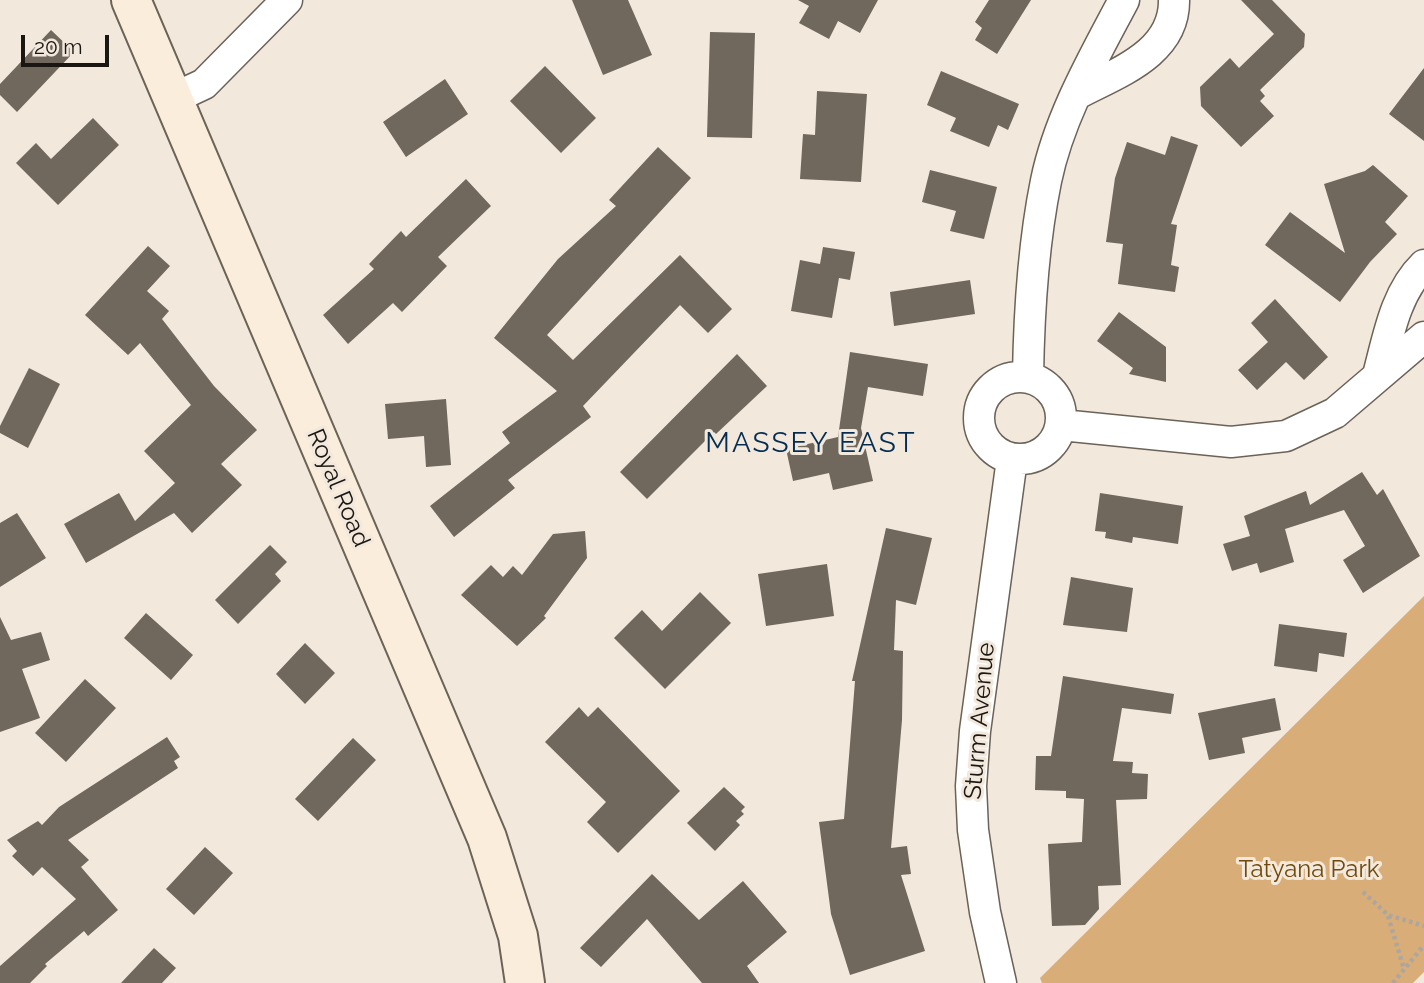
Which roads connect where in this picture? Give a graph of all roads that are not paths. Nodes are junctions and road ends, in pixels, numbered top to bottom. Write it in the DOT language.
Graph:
graph roads {
  1 [pos="131,0"];
  2 [pos="287,0"];
  3 [pos="1124,0"];
  4 [pos="1174,0"];
  5 [pos="1077,94"];
  6 [pos="172,99"];
  7 [pos="1424,265"];
  8 [pos="1424,337"];
  9 [pos="1378,375"];
  10 [pos="1028,377"];
  11 [pos="1061,425"];
  12 [pos="1012,459"];
  13 [pos="525,983"];
  14 [pos="1001,983"];
  1 -- 6 [label="street, Royal Road"];
  2 -- 6 [label="street"];
  3 -- 5 [label="street"];
  4 -- 5 [label="street"];
  5 -- 10 [label="street"];
  6 -- 13 [label="street, Royal Road"];
  7 -- 9 [label="street"];
  8 -- 9 [label="street"];
  9 -- 11 [label="street"];
  10 -- 11 [label="street"];
  10 -- 12 [label="street"];
  11 -- 12 [label="street"];
  12 -- 14 [label="street, Sturm Avenue"];
}
